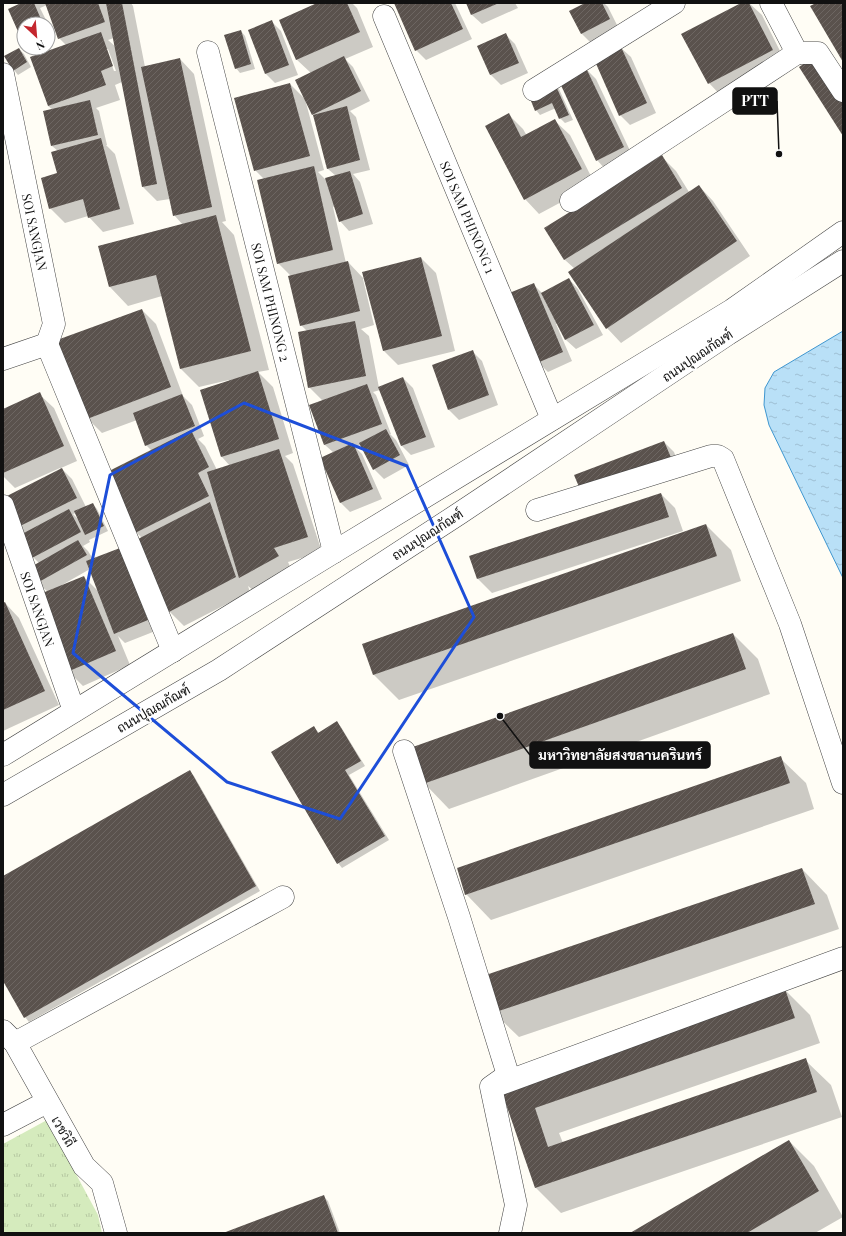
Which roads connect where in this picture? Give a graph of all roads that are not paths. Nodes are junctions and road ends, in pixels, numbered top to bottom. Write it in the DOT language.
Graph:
graph roads {
  1 [pos="674,3"];
  2 [pos="771,3"];
  3 [pos="384,16"];
  4 [pos="208,52"];
  5 [pos="797,53"];
  6 [pos="3,74"];
  7 [pos="534,90"];
  8 [pos="843,92"];
  9 [pos="571,201"];
  10 [pos="843,232"];
  11 [pos="843,261"];
  12 [pos="47,344"];
  13 [pos="3,359"];
  14 [pos="552,419"];
  15 [pos="3,506"];
  16 [pos="537,510"];
  17 [pos="334,552"];
  18 [pos="173,651"];
  19 [pos="74,711"];
  20 [pos="404,751"];
  21 [pos="3,754"];
  22 [pos="843,783"];
  23 [pos="3,795"];
  24 [pos="283,897"];
  25 [pos="843,958"];
  26 [pos="9,1037"];
  27 [pos="491,1087"];
  28 [pos="47,1102"];
  29 [pos="3,1125"];
  30 [pos="116,1233"];
  31 [pos="510,1233"];
  1 -- 7 [label="street"];
  2 -- 5 [label="street"];
  3 -- 14 [label="street, SOI SAM PHINONG 1"];
  4 -- 17 [label="street, SOI SAM PHINONG 2"];
  5 -- 8 [label="street"];
  5 -- 9 [label="street"];
  6 -- 12 [label="street, SOI SANGJAN"];
  10 -- 14 [label="street, ถนนปุณณกัณฑ์"];
  11 -- 23 [label="street, ถนนปุณณกัณฑ์"];
  12 -- 13 [label="street"];
  12 -- 18 [label="street"];
  14 -- 17 [label="street, ถนนปุณณกัณฑ์"];
  15 -- 19 [label="street, SOI SANGJAN"];
  16 -- 22 [label="street"];
  17 -- 18 [label="street, ถนนปุณณกัณฑ์"];
  18 -- 19 [label="street, ถนนปุณณกัณฑ์"];
  19 -- 21 [label="street, ถนนปุณณกัณฑ์"];
  20 -- 27 [label="street"];
  24 -- 26 [label="street"];
  25 -- 27 [label="street"];
  26 -- 28 [label="street, เวชวิถี"];
  27 -- 31 [label="street"];
  28 -- 29 [label="street"];
  28 -- 30 [label="street, เวชวิถี"];
}
